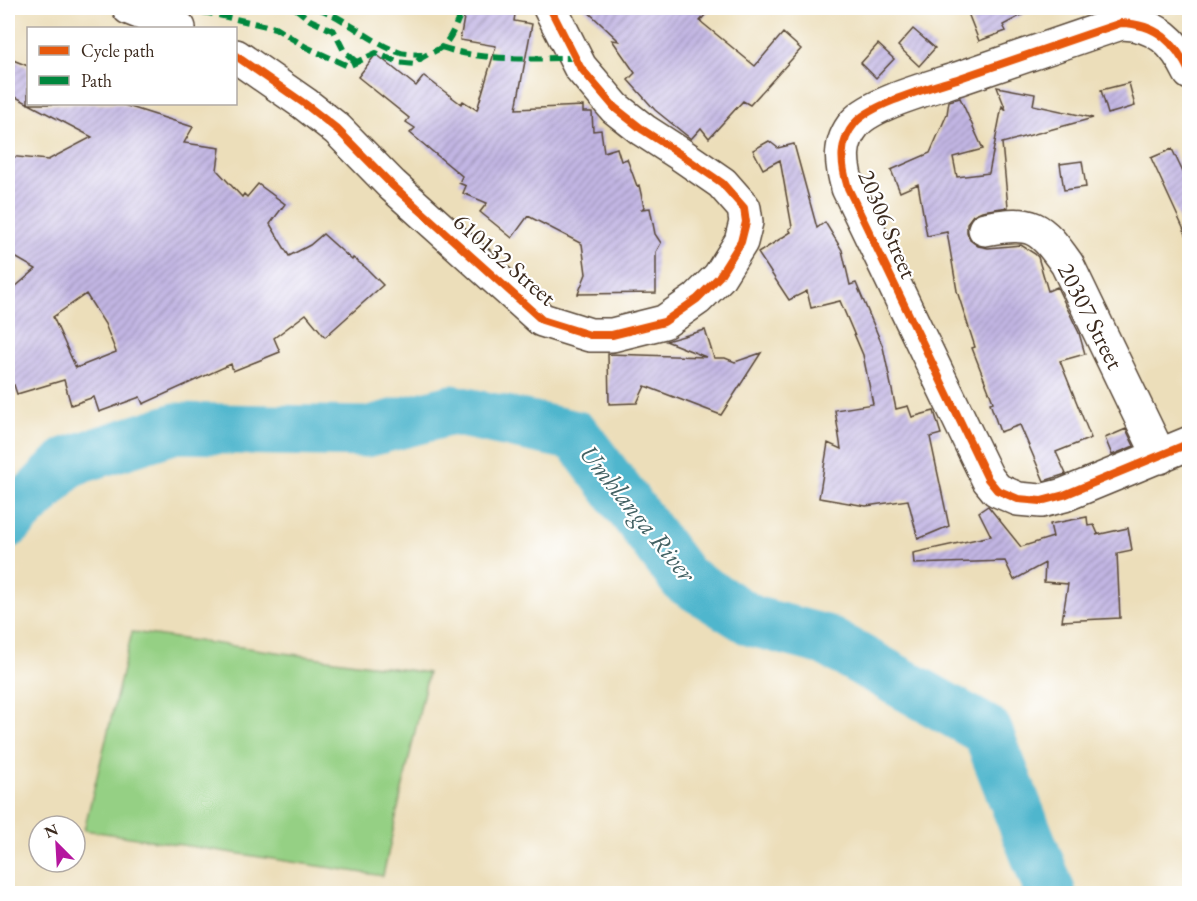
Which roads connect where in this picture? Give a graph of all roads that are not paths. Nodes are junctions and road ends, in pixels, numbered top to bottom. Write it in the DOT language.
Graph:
graph roads {
  1 [pos="129,8"];
  2 [pos="550,8"];
  3 [pos="176,27"];
  4 [pos="237,57"];
  5 [pos="1190,73"];
  6 [pos="985,229"];
  7 [pos="1190,443"];
  8 [pos="1160,457"];
  1 -- 3 [label="street"];
  2 -- 4 [label="street, 610132 Street"];
  5 -- 8 [label="street, 20306 Street"];
  6 -- 8 [label="street, 20307 Street"];
  7 -- 8 [label="street, 20306 Street"];
}
